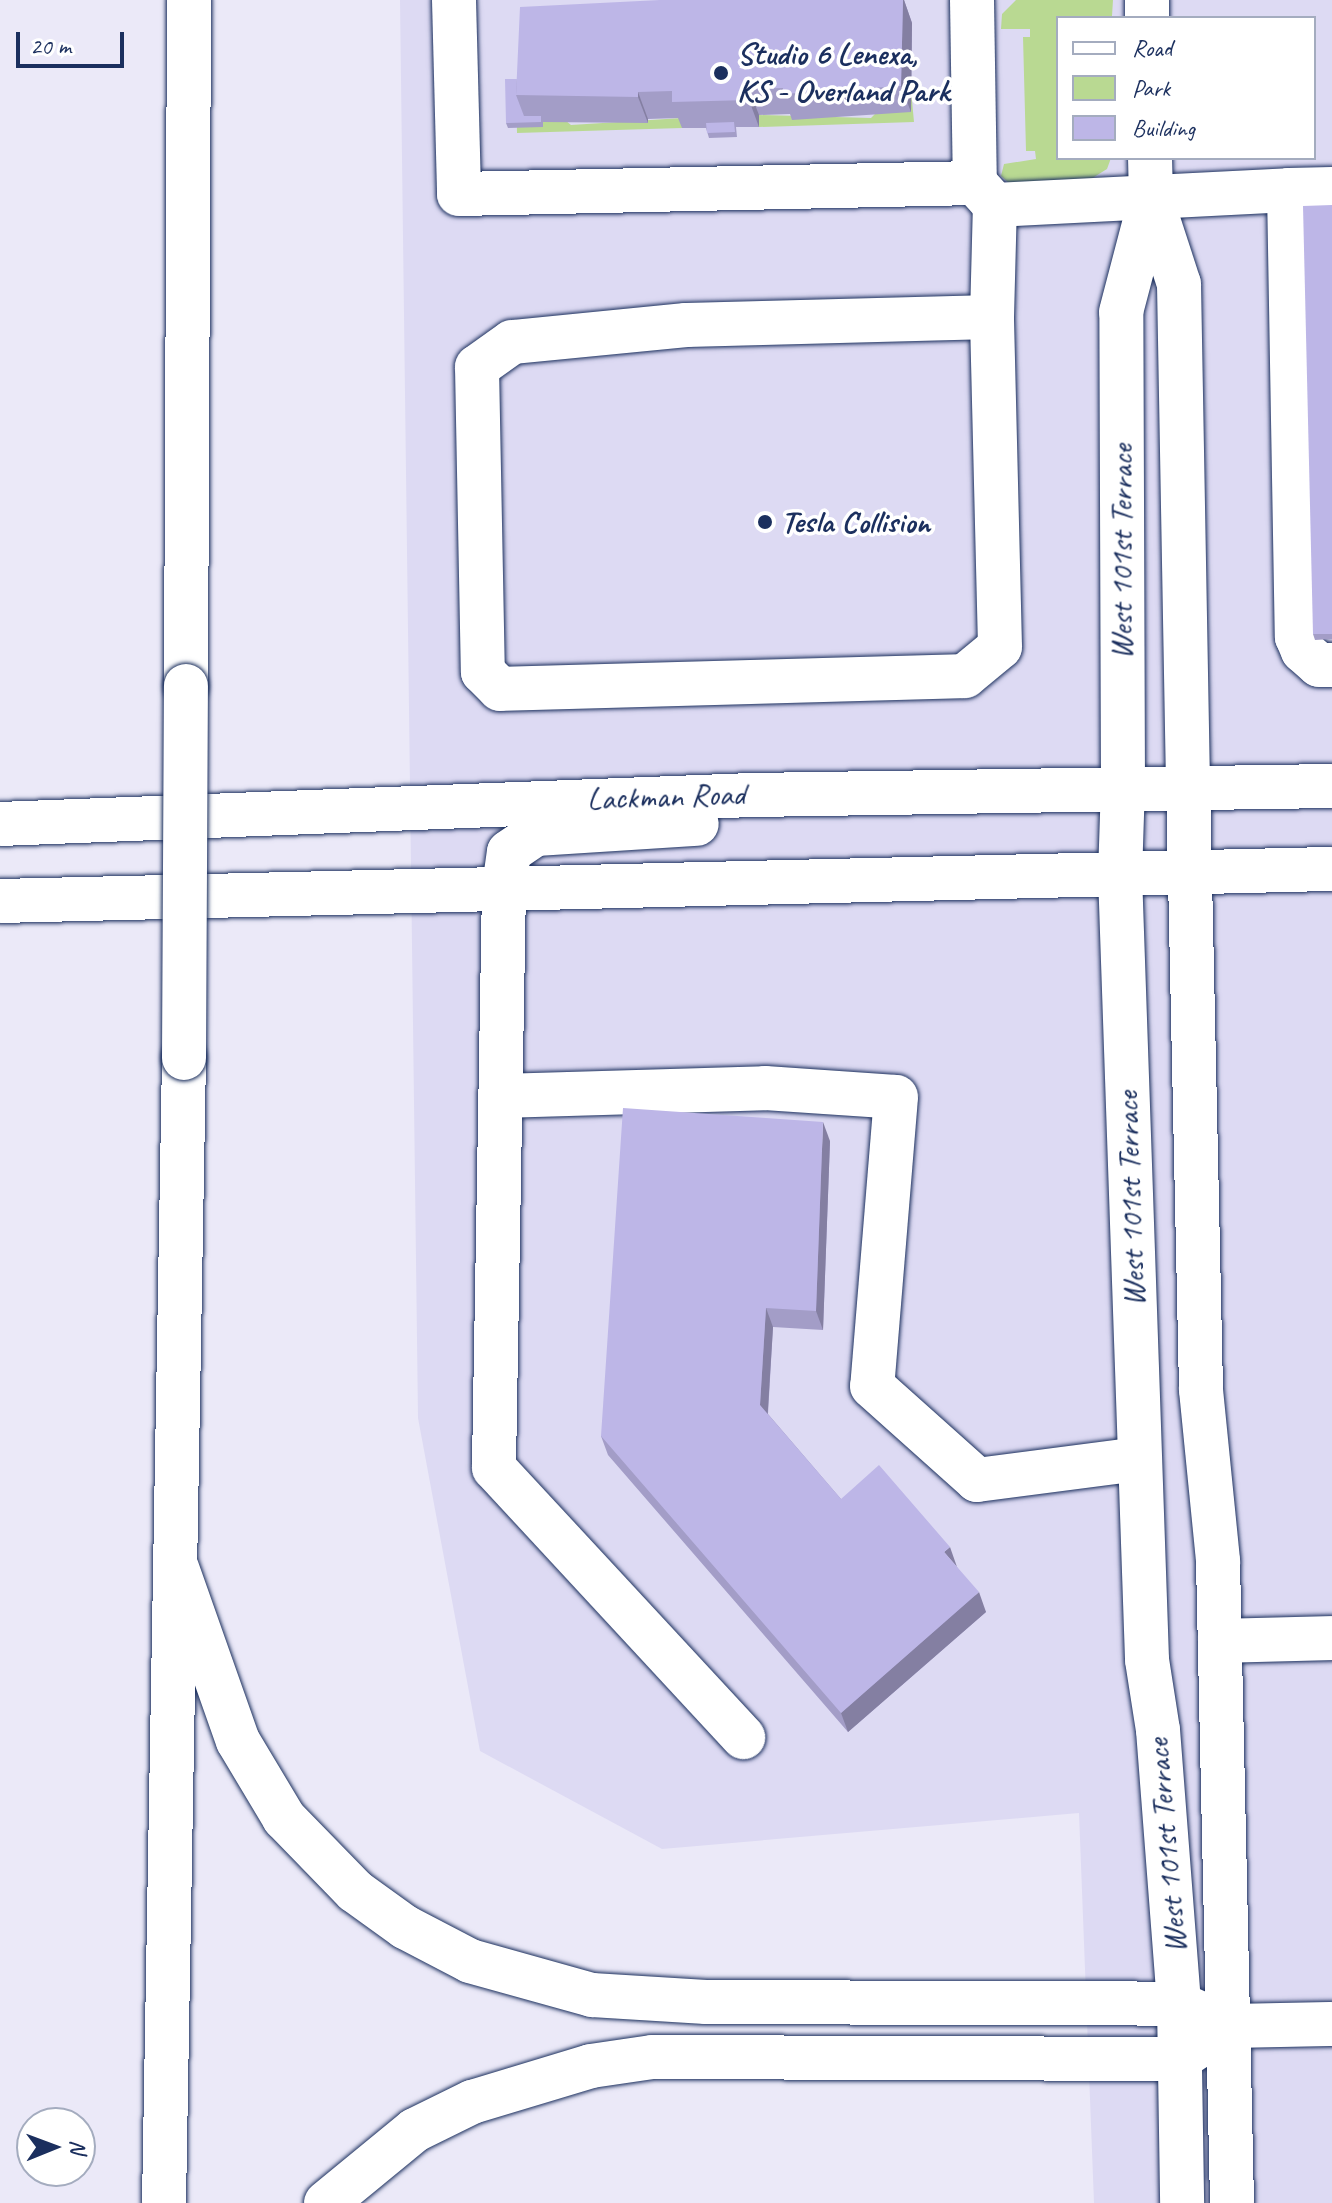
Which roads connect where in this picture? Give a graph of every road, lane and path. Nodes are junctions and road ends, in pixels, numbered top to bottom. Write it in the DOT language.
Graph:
graph roads {
  1 [pos="189,0"];
  2 [pos="454,0"];
  3 [pos="972,0"];
  4 [pos="1150,178"];
  5 [pos="1332,189"];
  6 [pos="1289,190"];
  7 [pos="985,194"];
  8 [pos="992,317"];
  9 [pos="1332,665"];
  10 [pos="1188,784"];
  11 [pos="1123,785"];
  12 [pos="1332,786"];
  13 [pos="752,795"];
  14 [pos="0,824"];
  15 [pos="1332,869"];
  16 [pos="1189,872"];
  17 [pos="1120,874"];
  18 [pos="504,887"];
  19 [pos="0,901"];
  20 [pos="500,1096"];
  21 [pos="1139,1459"];
  22 [pos="177,1568"];
  23 [pos="1332,1638"];
  24 [pos="1220,1641"];
  25 [pos="743,1737"];
  26 [pos="1179,2004"];
  27 [pos="1332,2024"];
  28 [pos="1229,2026"];
  29 [pos="1179,2059"];
  30 [pos="164,2203"];
  31 [pos="326,2203"];
  32 [pos="1182,2203"];
  33 [pos="1232,2203"];
  1 -- 22 [label="main road, bridge"];
  2 -- 7 [label="main road"];
  3 -- 7 [label="main road"];
  4 -- 6 [label="main road"];
  4 -- 7 [label="main road"];
  4 -- 10 [label="main road, West 101st Terrace"];
  4 -- 11 [label="main road, West 101st Terrace"];
  5 -- 6 [label="main road"];
  6 -- 9 [label="main road"];
  7 -- 8 [label="main road"];
  8 -- 8 [label="main road"];
  10 -- 11 [label="main road, Lackman Road"];
  10 -- 12 [label="main road, Lackman Road"];
  10 -- 16 [label="main road, West 101st Terrace"];
  11 -- 13 [label="main road, Lackman Road"];
  11 -- 17 [label="main road, West 101st Terrace"];
  13 -- 14 [label="main road, Lackman Road"];
  13 -- 18 [label="main road"];
  15 -- 16 [label="main road"];
  16 -- 17 [label="main road"];
  16 -- 24 [label="main road, West 101st Terrace"];
  17 -- 18 [label="main road"];
  17 -- 21 [label="main road, West 101st Terrace"];
  18 -- 19 [label="main road"];
  18 -- 20 [label="main road"];
  20 -- 21 [label="main road"];
  20 -- 25 [label="main road"];
  21 -- 26 [label="main road, West 101st Terrace"];
  22 -- 26 [label="main road"];
  22 -- 30 [label="main road"];
  23 -- 24 [label="main road"];
  24 -- 28 [label="main road, West 101st Terrace"];
  26 -- 28 [label="main road"];
  26 -- 29 [label="main road, West 101st Terrace"];
  27 -- 28 [label="main road"];
  28 -- 29 [label="main road"];
  28 -- 33 [label="main road, West 101st Terrace"];
  29 -- 31 [label="main road"];
  29 -- 32 [label="main road, West 101st Terrace"];
}
